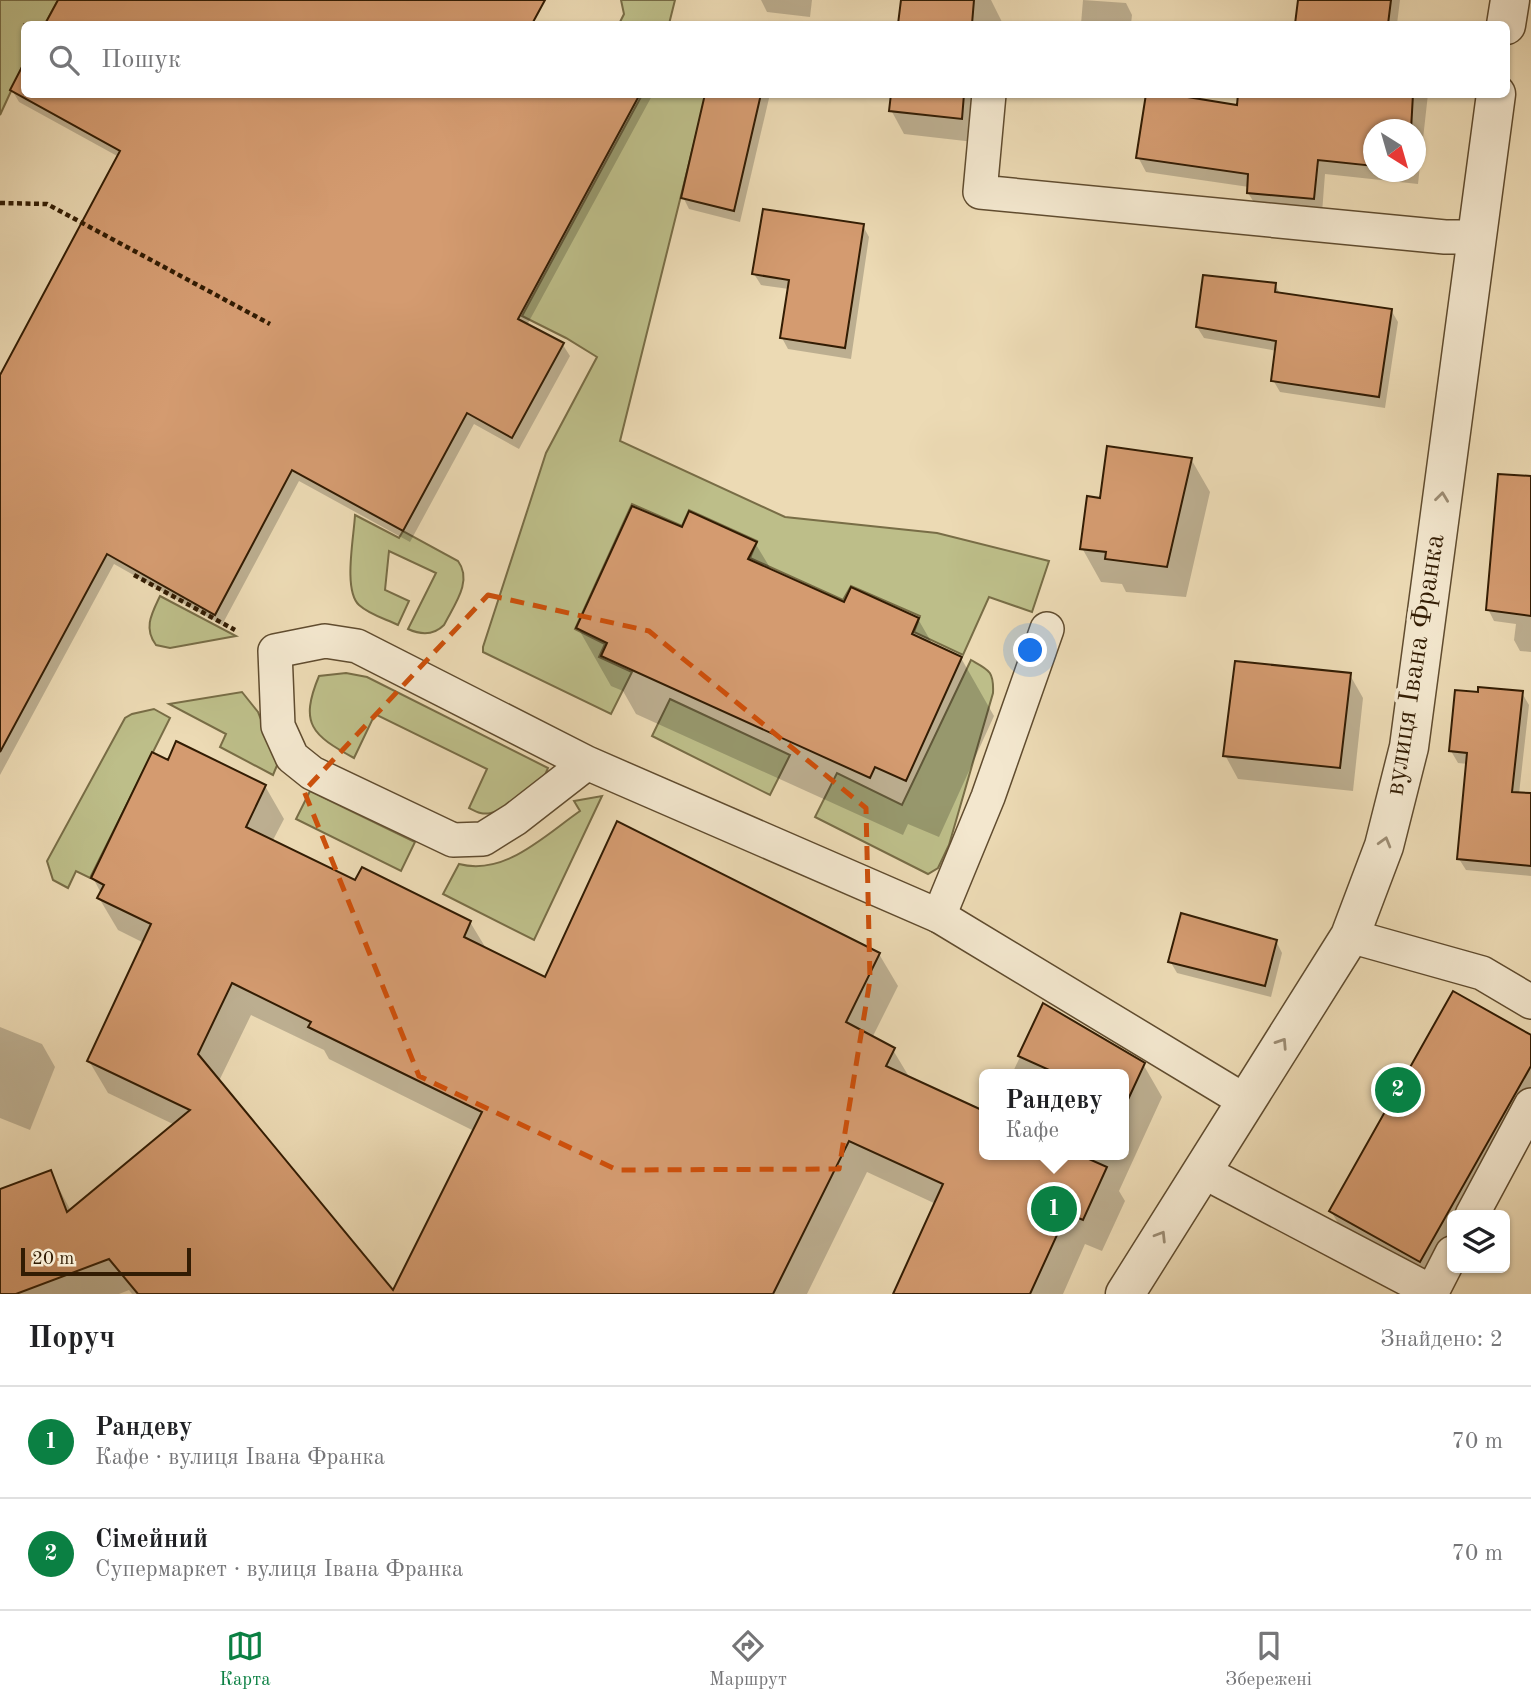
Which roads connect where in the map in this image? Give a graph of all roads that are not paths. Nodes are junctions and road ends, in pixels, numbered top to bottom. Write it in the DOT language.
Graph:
graph roads {
  1 [pos="1510,0"];
  2 [pos="1507,21"];
  3 [pos="989,98"];
  4 [pos="1495,98"];
  5 [pos="1476,237"];
  6 [pos="1046,629"];
  7 [pos="587,763"];
  8 [pos="939,916"];
  9 [pos="1350,936"];
  10 [pos="1531,1002"];
  11 [pos="1245,1101"];
  12 [pos="1531,1105"];
  13 [pos="1202,1171"];
  14 [pos="1475,1210"];
  15 [pos="1447,1259"];
  16 [pos="1422,1290"];
  17 [pos="1125,1294"];
  1 -- 2 [label="street"];
  3 -- 5 [label="lane"];
  4 -- 5 [label="street, вулиця Івана Франка"];
  9 -- 5 [label="street, вулиця Івана Франка, one-way"];
  6 -- 8 [label="lane"];
  7 -- 7 [label="lane"];
  7 -- 8 [label="lane"];
  8 -- 11 [label="lane"];
  9 -- 10 [label="lane"];
  11 -- 9 [label="street, вулиця Івана Франка, one-way"];
  11 -- 13 [label="street, вулиця Івана Франка"];
  12 -- 14 [label="lane"];
  13 -- 16 [label="lane"];
  17 -- 13 [label="street, вулиця Івана Франка, one-way"];
  15 -- 16 [label="lane"];
}
